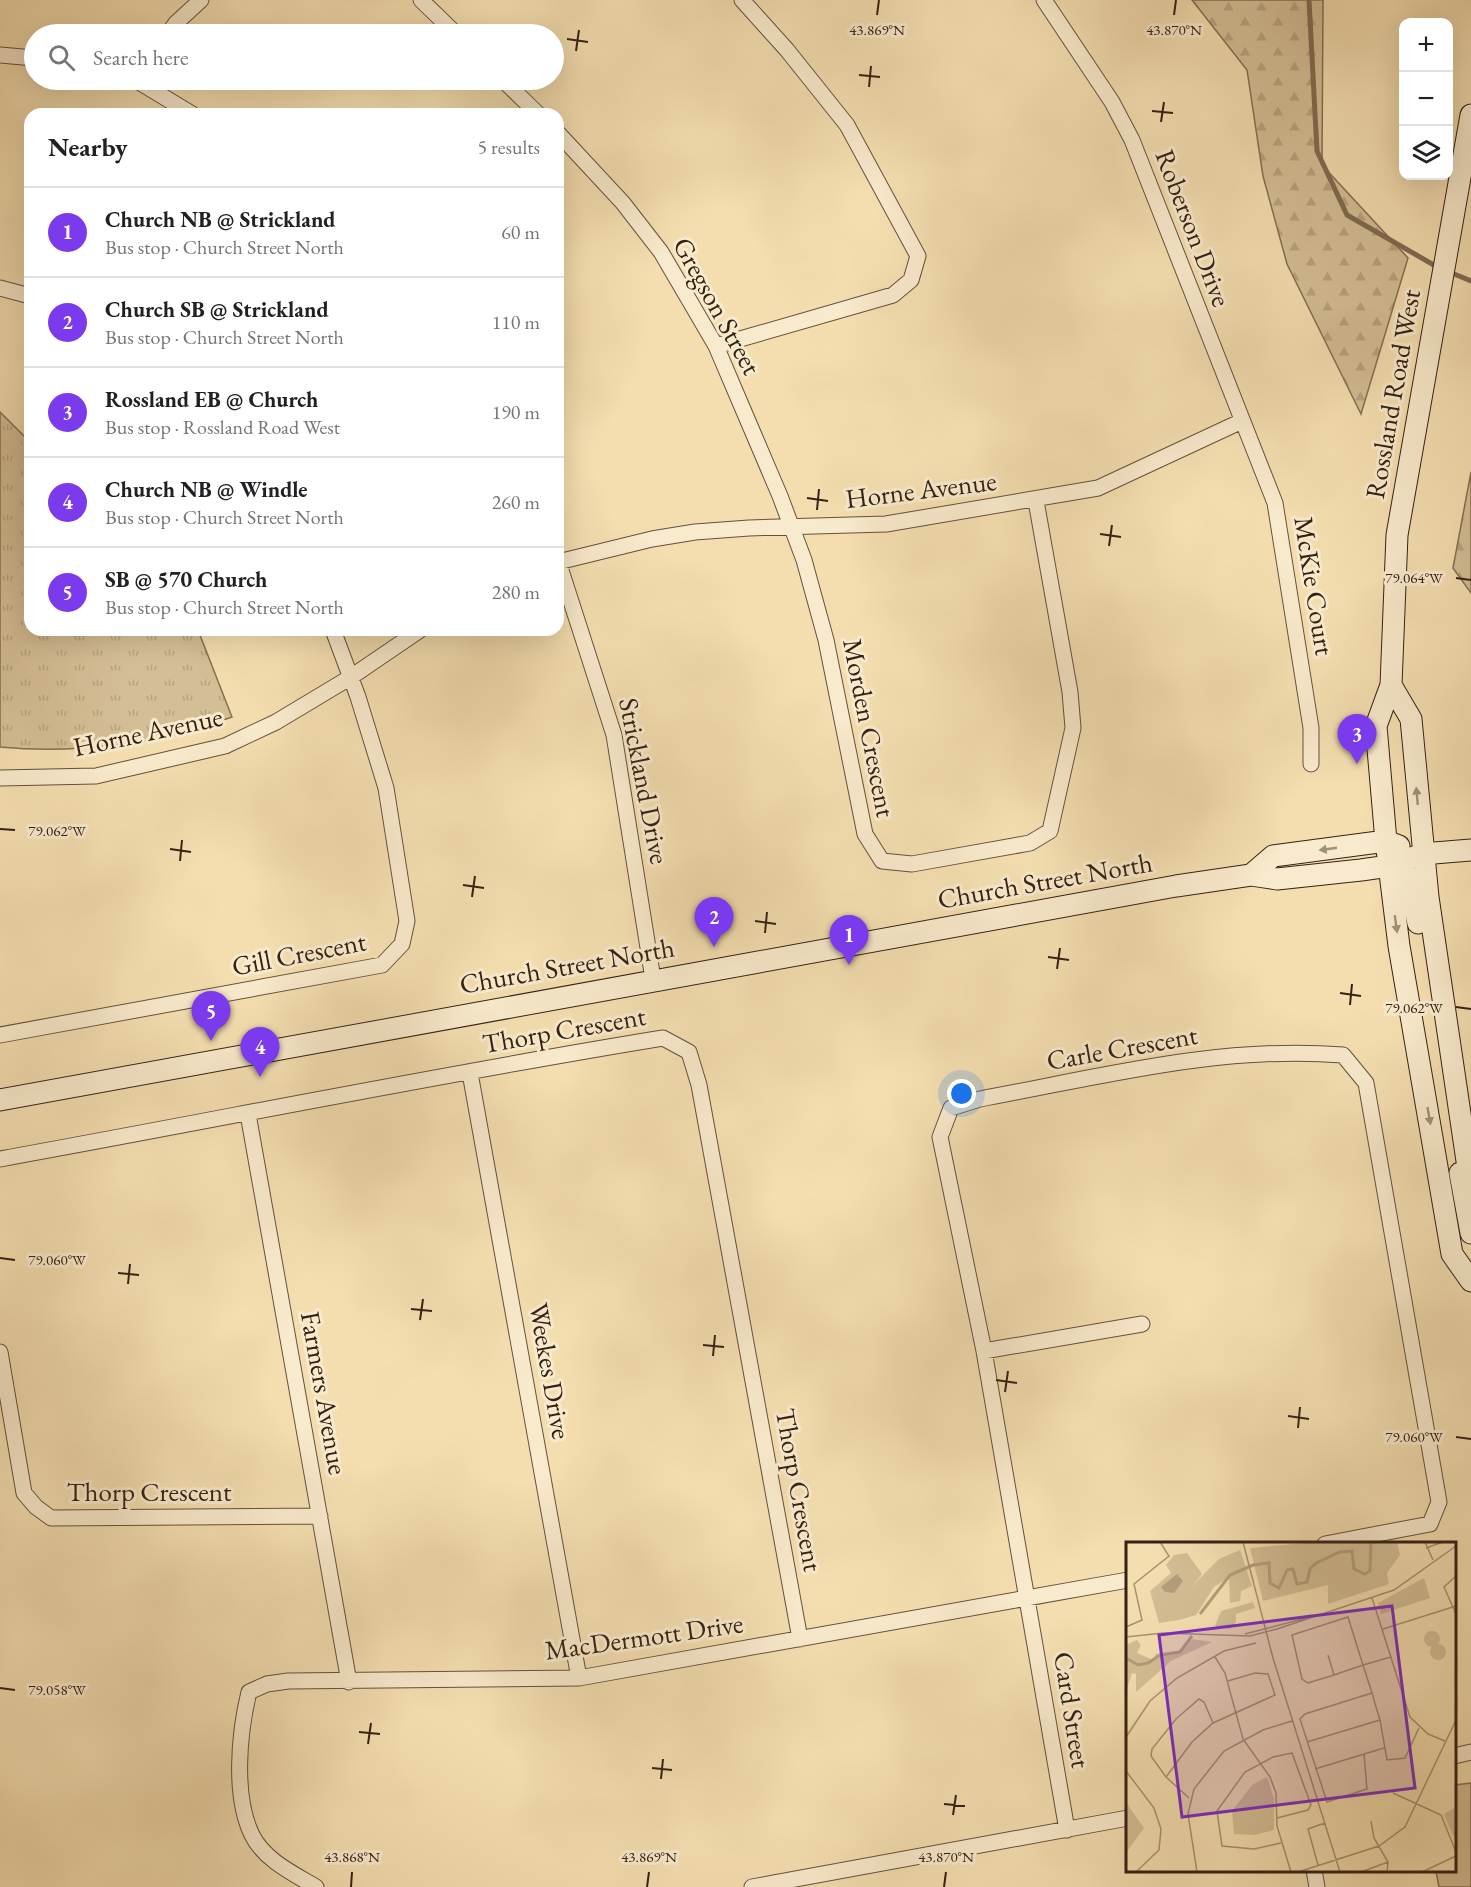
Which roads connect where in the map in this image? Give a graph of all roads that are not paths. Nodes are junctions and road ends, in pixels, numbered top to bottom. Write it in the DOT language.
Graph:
graph roads {
  1 [pos="201,0"];
  2 [pos="421,0"];
  3 [pos="742,0"];
  4 [pos="1044,0"];
  5 [pos="175,24"];
  6 [pos="446,24"];
  7 [pos="0,55"];
  8 [pos="24,57"];
  9 [pos="152,90"];
  10 [pos="513,90"];
  11 [pos="182,108"];
  12 [pos="532,108"];
  13 [pos="1471,115"];
  14 [pos="564,139"];
  15 [pos="0,288"];
  16 [pos="24,294"];
  17 [pos="716,346"];
  18 [pos="1242,421"];
  19 [pos="1036,501"];
  20 [pos="793,528"];
  21 [pos="564,561"];
  22 [pos="564,581"];
  23 [pos="335,636"];
  24 [pos="411,636"];
  25 [pos="351,677"];
  26 [pos="1391,685"];
  27 [pos="1311,764"];
  28 [pos="0,777"];
  29 [pos="1386,841"];
  30 [pos="1471,850"];
  31 [pos="1422,854"];
  32 [pos="1395,864"];
  33 [pos="1251,875"];
  34 [pos="654,979"];
  35 [pos="0,1035"];
  36 [pos="470,1073"];
  37 [pos="0,1100"];
  38 [pos="248,1114"];
  39 [pos="0,1159"];
  40 [pos="1471,1188"];
  41 [pos="1471,1233"];
  42 [pos="1471,1281"];
  43 [pos="1142,1324"];
  44 [pos="0,1352"];
  45 [pos="984,1352"];
  46 [pos="320,1516"];
  47 [pos="1336,1542"];
  48 [pos="1126,1580"];
  49 [pos="1028,1598"];
  50 [pos="800,1639"];
  51 [pos="579,1678"];
  52 [pos="349,1682"];
  53 [pos="1471,1752"];
  54 [pos="1456,1756"];
  55 [pos="1126,1818"];
  56 [pos="1067,1830"];
  57 [pos="1314,1872"];
  58 [pos="316,1887"];
  59 [pos="752,1887"];
  60 [pos="1317,1887"];
  1 -- 5 [label="street"];
  2 -- 6 [label="street"];
  3 -- 17 [label="street"];
  4 -- 18 [label="street, Roberson Drive"];
  7 -- 8 [label="street"];
  9 -- 11 [label="street"];
  10 -- 12 [label="street"];
  13 -- 26 [label="main road, Rossland Road West"];
  14 -- 17 [label="street, Gregson Street"];
  15 -- 16 [label="street"];
  17 -- 20 [label="street, Gregson Street"];
  18 -- 19 [label="street, Horne Avenue"];
  18 -- 27 [label="street, McKie Court"];
  19 -- 20 [label="street, Horne Avenue"];
  19 -- 20 [label="street, Morden Crescent"];
  20 -- 21 [label="street, Horne Avenue"];
  22 -- 34 [label="street, Strickland Drive"];
  23 -- 25 [label="street, Gill Crescent"];
  24 -- 25 [label="street, Horne Avenue"];
  25 -- 28 [label="street, Horne Avenue"];
  25 -- 35 [label="street, Gill Crescent"];
  26 -- 29 [label="main road, Rossland Road West"];
  31 -- 26 [label="main road, one-way"];
  29 -- 31 [label="main road, Church Street North"];
  29 -- 32 [label="main road, Rossland Road West"];
  29 -- 33 [label="main road, Church Street North, one-way"];
  30 -- 31 [label="main road, Church Street North"];
  31 -- 32 [label="main road, Church Street North"];
  31 -- 40 [label="main road"];
  32 -- 33 [label="main road, Church Street North"];
  32 -- 41 [label="main road"];
  32 -- 42 [label="main road, Rossland Road West, one-way"];
  33 -- 34 [label="main road, Church Street North"];
  34 -- 37 [label="main road, Church Street North"];
  36 -- 38 [label="street, Thorp Crescent"];
  36 -- 50 [label="street, Thorp Crescent"];
  36 -- 51 [label="street, Weekes Drive"];
  38 -- 39 [label="street, Thorp Crescent"];
  38 -- 46 [label="street, Farmers Avenue"];
  43 -- 45 [label="street"];
  44 -- 46 [label="street, Thorp Crescent"];
  45 -- 47 [label="street, Carle Crescent"];
  45 -- 49 [label="street, Carle Crescent"];
  46 -- 52 [label="street, Farmers Avenue"];
  48 -- 49 [label="street, MacDermott Drive"];
  49 -- 50 [label="street, MacDermott Drive"];
  49 -- 56 [label="street, Card Street"];
  50 -- 51 [label="street, MacDermott Drive"];
  51 -- 52 [label="street, MacDermott Drive"];
  52 -- 58 [label="street, MacDermott Drive"];
  53 -- 54 [label="street"];
  55 -- 56 [label="street"];
  56 -- 59 [label="street"];
  57 -- 60 [label="street"];
}
